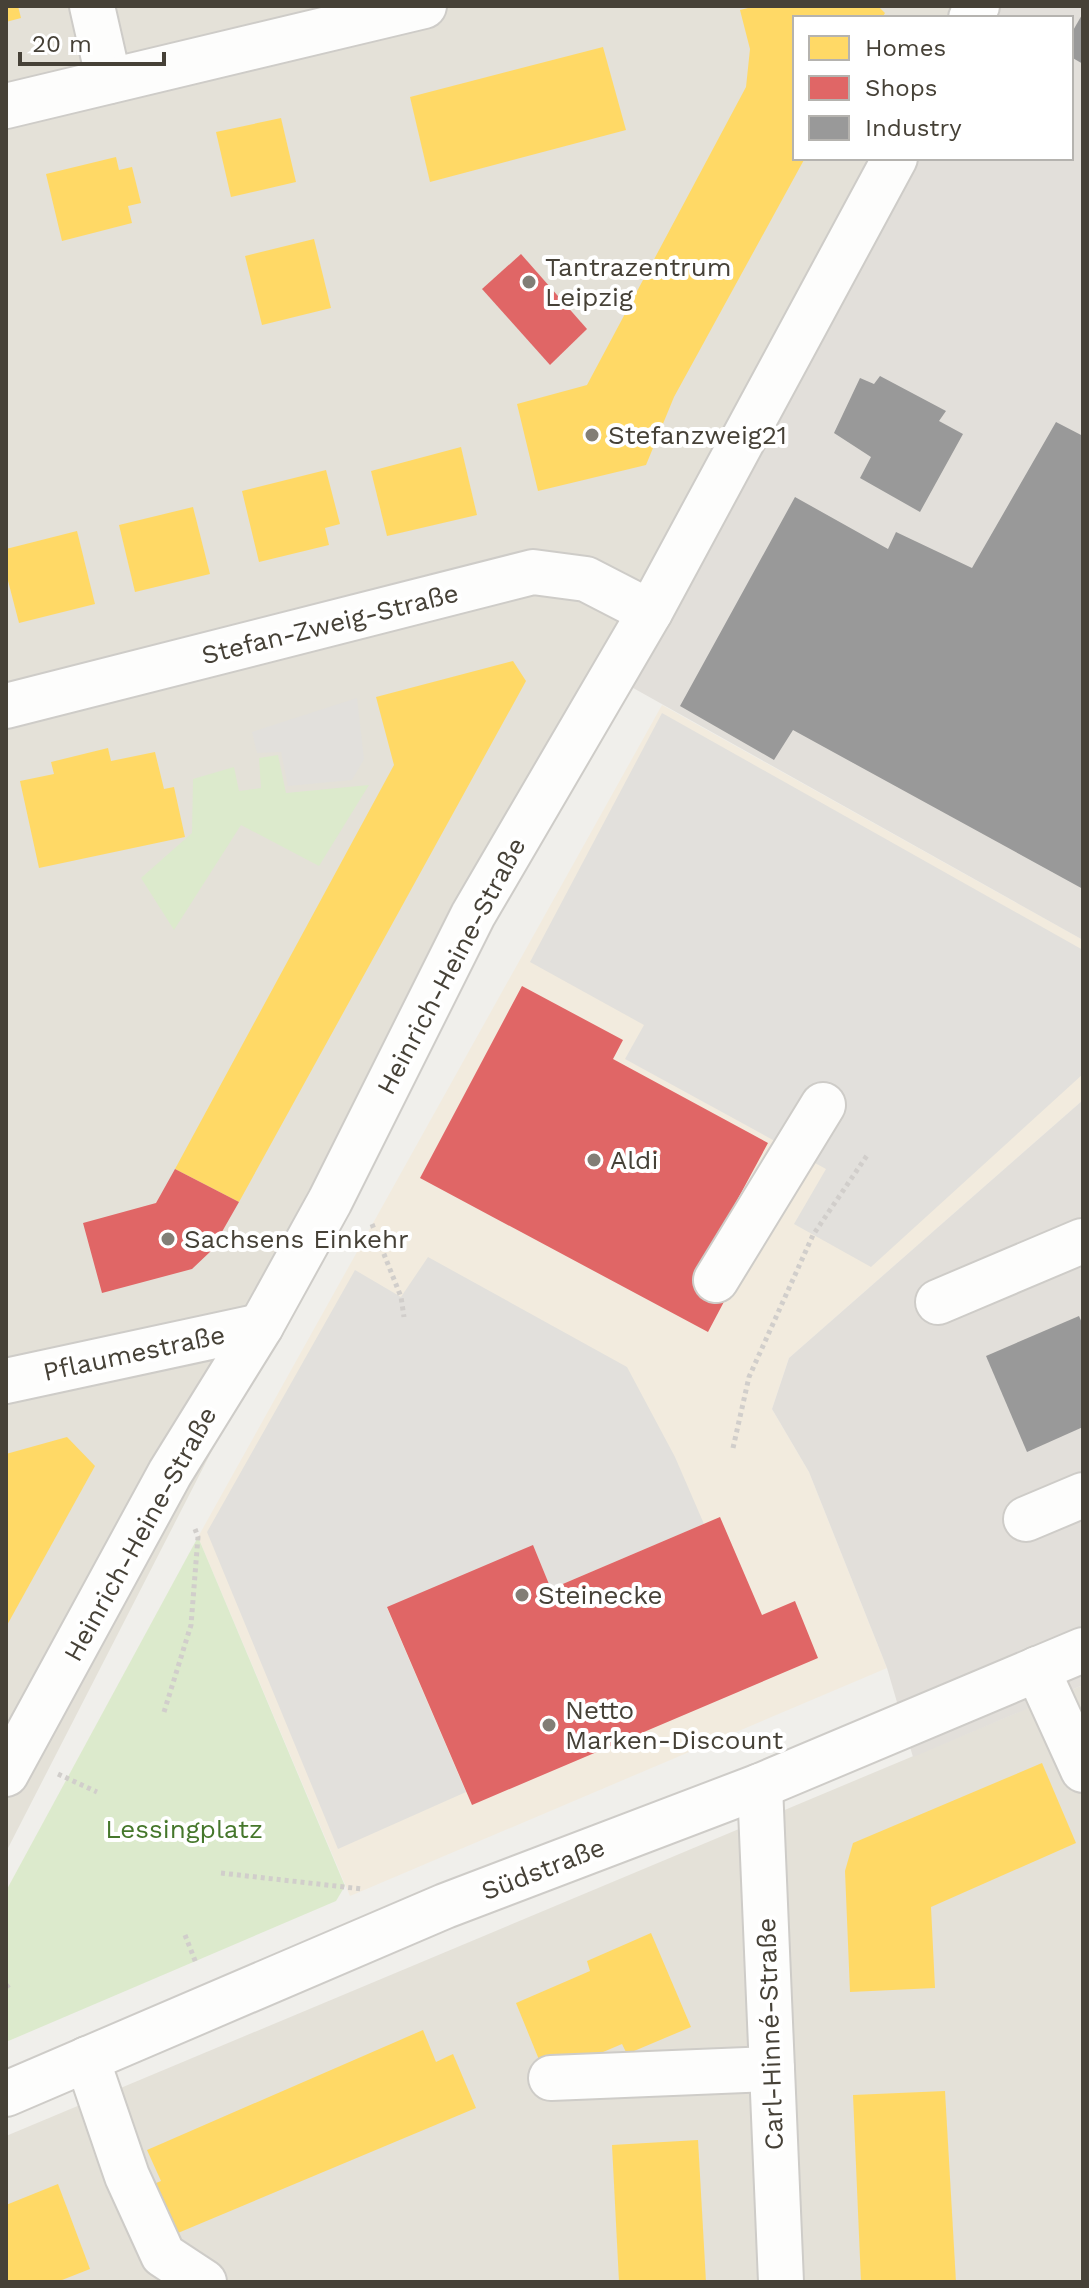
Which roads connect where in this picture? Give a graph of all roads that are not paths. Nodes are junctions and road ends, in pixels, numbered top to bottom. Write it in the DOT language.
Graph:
graph roads {
  1 [pos="92,6"];
  2 [pos="424,6"];
  3 [pos="335,16"];
  4 [pos="109,81"];
  5 [pos="6,106"];
  6 [pos="894,160"];
  7 [pos="650,612"];
  8 [pos="6,706"];
  9 [pos="823,1105"];
  10 [pos="1083,1241"];
  11 [pos="716,1280"];
  12 [pos="938,1302"];
  13 [pos="261,1326"];
  14 [pos="6,1381"];
  15 [pos="1083,1495"];
  16 [pos="1026,1519"];
  17 [pos="1083,1650"];
  18 [pos="1037,1669"];
  19 [pos="1083,1770"];
  20 [pos="6,1774"];
  21 [pos="760,1786"];
  22 [pos="87,2059"];
  23 [pos="772,2069"];
  24 [pos="551,2078"];
  25 [pos="6,2094"];
  26 [pos="204,2282"];
  27 [pos="781,2282"];
  1 -- 4 [label="street"];
  2 -- 3 [label="street"];
  3 -- 4 [label="street"];
  4 -- 5 [label="street"];
  6 -- 7 [label="street, Heinrich-Heine-Straße"];
  7 -- 8 [label="street, Stefan-Zweig-Straße"];
  7 -- 13 [label="street, Heinrich-Heine-Straße"];
  9 -- 11 [label="street"];
  10 -- 12 [label="street"];
  13 -- 14 [label="street, Pflaumestraße"];
  13 -- 20 [label="street, Heinrich-Heine-Straße"];
  15 -- 16 [label="street"];
  17 -- 18 [label="street, Südstraße"];
  18 -- 19 [label="street"];
  18 -- 21 [label="street, Südstraße"];
  21 -- 22 [label="street, Südstraße"];
  21 -- 23 [label="street, Carl-Hinné-Straße"];
  22 -- 25 [label="street, Südstraße"];
  22 -- 26 [label="street"];
  23 -- 24 [label="street"];
  23 -- 27 [label="street, Carl-Hinné-Straße"];
}
